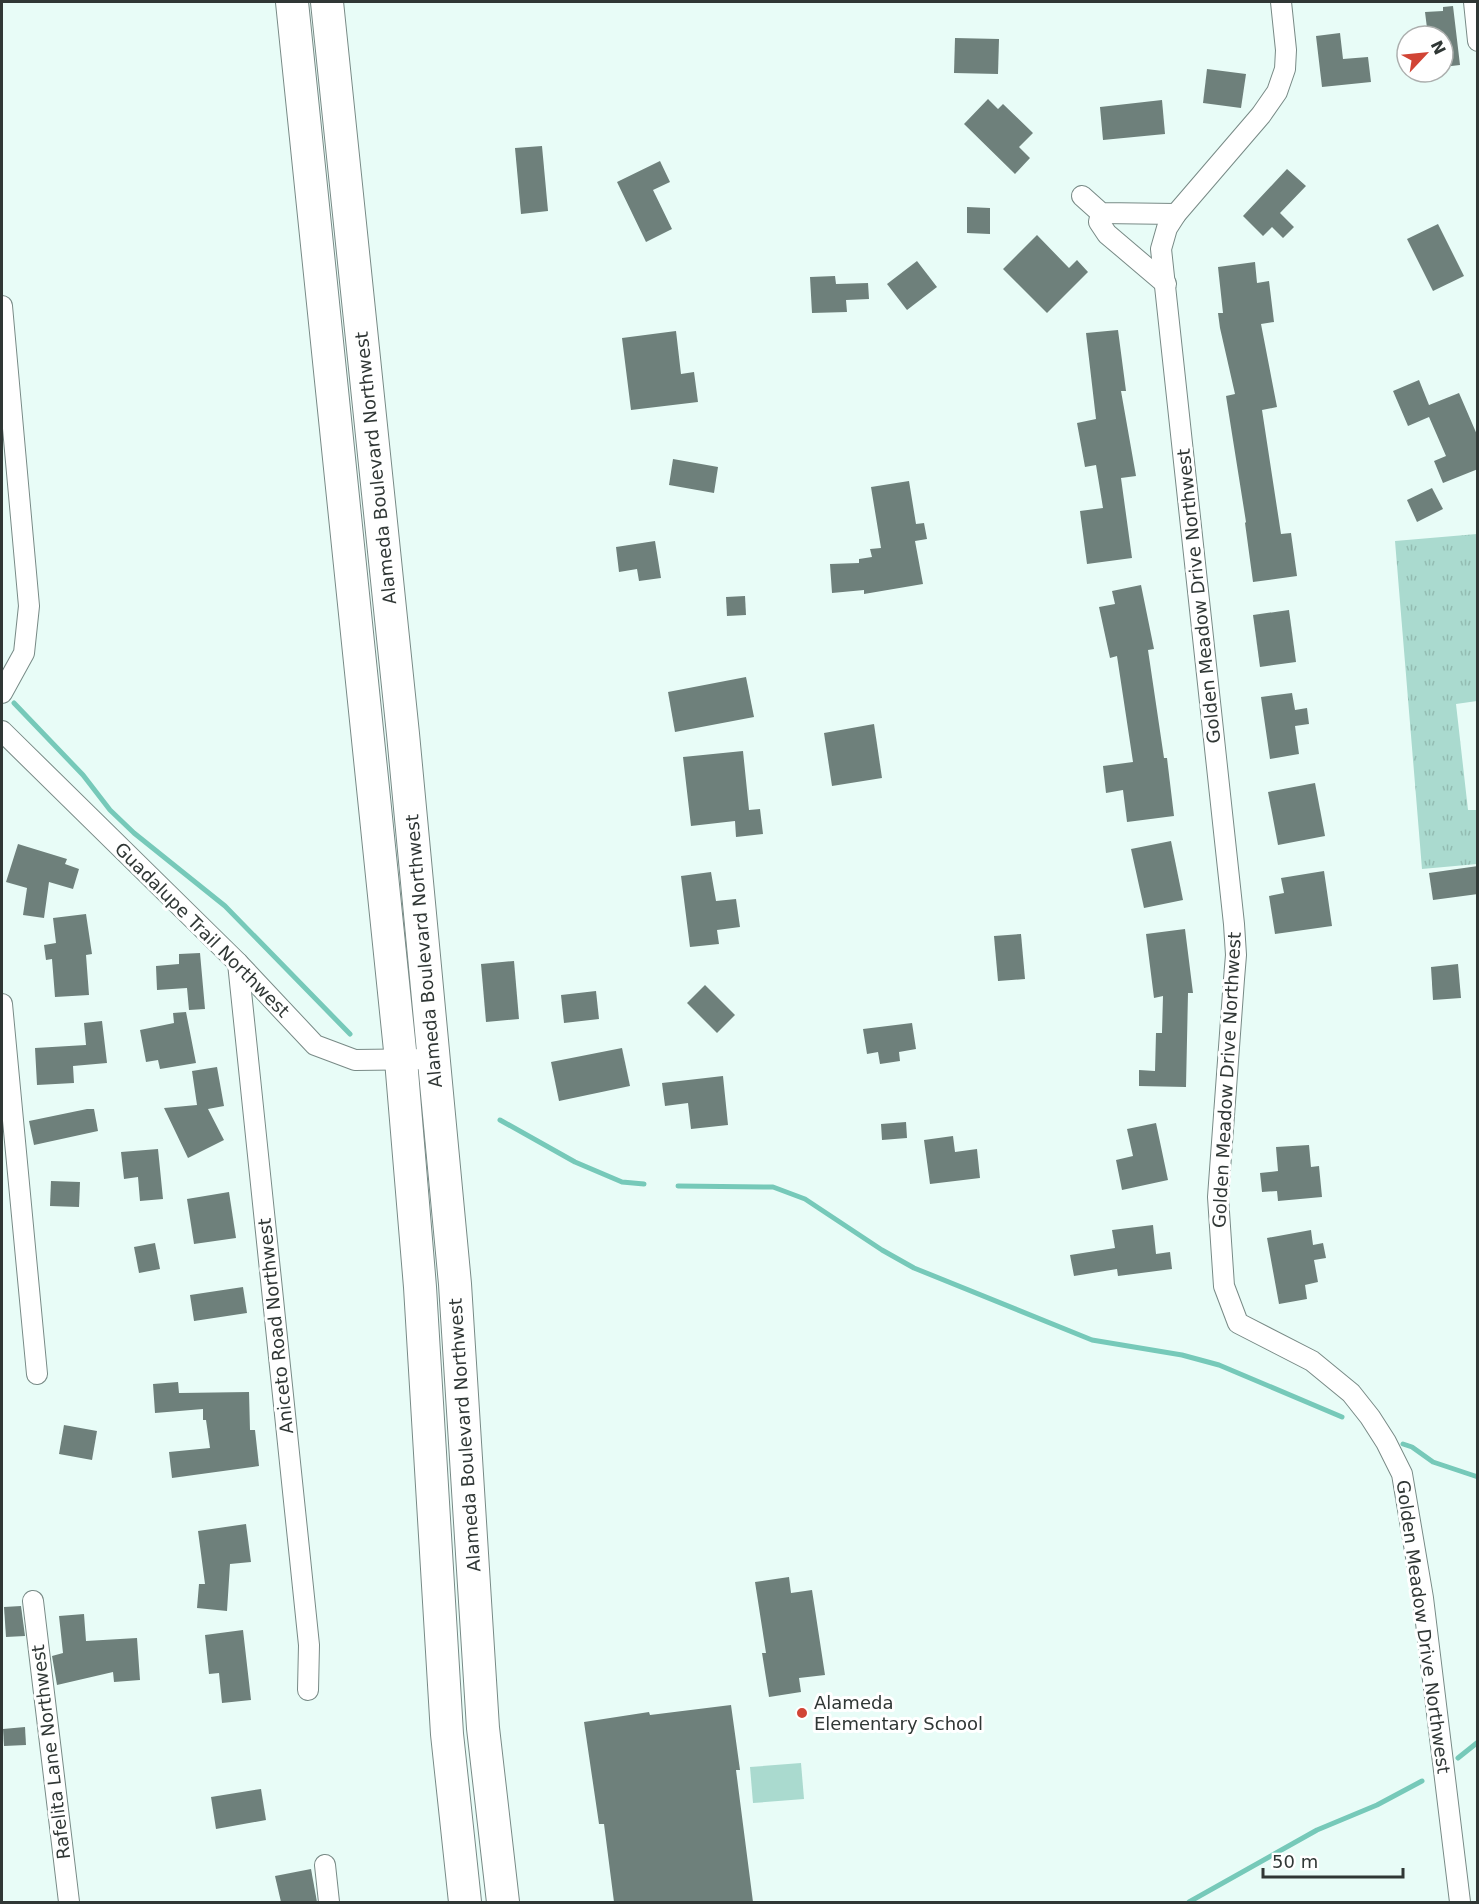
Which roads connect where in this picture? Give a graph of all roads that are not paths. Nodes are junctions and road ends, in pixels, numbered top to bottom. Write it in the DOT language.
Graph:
graph roads {
  1 [pos="292,2"];
  2 [pos="327,2"];
  3 [pos="1281,2"];
  4 [pos="1474,2"];
  5 [pos="1478,41"];
  6 [pos="1082,196"];
  7 [pos="1101,213"];
  8 [pos="1176,214"];
  9 [pos="1166,284"];
  10 [pos="2,306"];
  11 [pos="2,693"];
  12 [pos="2,731"];
  13 [pos="238,963"];
  14 [pos="2,1004"];
  15 [pos="433,1059"];
  16 [pos="401,1060"];
  17 [pos="38,1374"];
  18 [pos="33,1601"];
  19 [pos="308,1690"];
  20 [pos="325,1865"];
  21 [pos="69,1902"];
  22 [pos="329,1902"];
  23 [pos="465,1902"];
  24 [pos="503,1902"];
  25 [pos="1460,1902"];
  1 -- 16 [label="main road, Alameda Boulevard Northwest"];
  2 -- 15 [label="main road, Alameda Boulevard Northwest"];
  3 -- 8 [label="street, Golden Meadow Drive Northwest"];
  4 -- 5 [label="street"];
  6 -- 7 [label="street"];
  7 -- 8 [label="street"];
  7 -- 9 [label="street"];
  8 -- 9 [label="street, Golden Meadow Drive Northwest"];
  9 -- 25 [label="street, Golden Meadow Drive Northwest"];
  10 -- 11 [label="street"];
  12 -- 13 [label="street, Guadalupe Trail Northwest"];
  13 -- 16 [label="street, Guadalupe Trail Northwest"];
  13 -- 19 [label="street, Aniceto Road Northwest"];
  14 -- 17 [label="street"];
  15 -- 16 [label="street, Guadalupe Trail Northwest"];
  15 -- 24 [label="main road, Alameda Boulevard Northwest"];
  16 -- 23 [label="main road, Alameda Boulevard Northwest"];
  18 -- 21 [label="street, Rafelita Lane Northwest"];
  20 -- 22 [label="street"];
}
